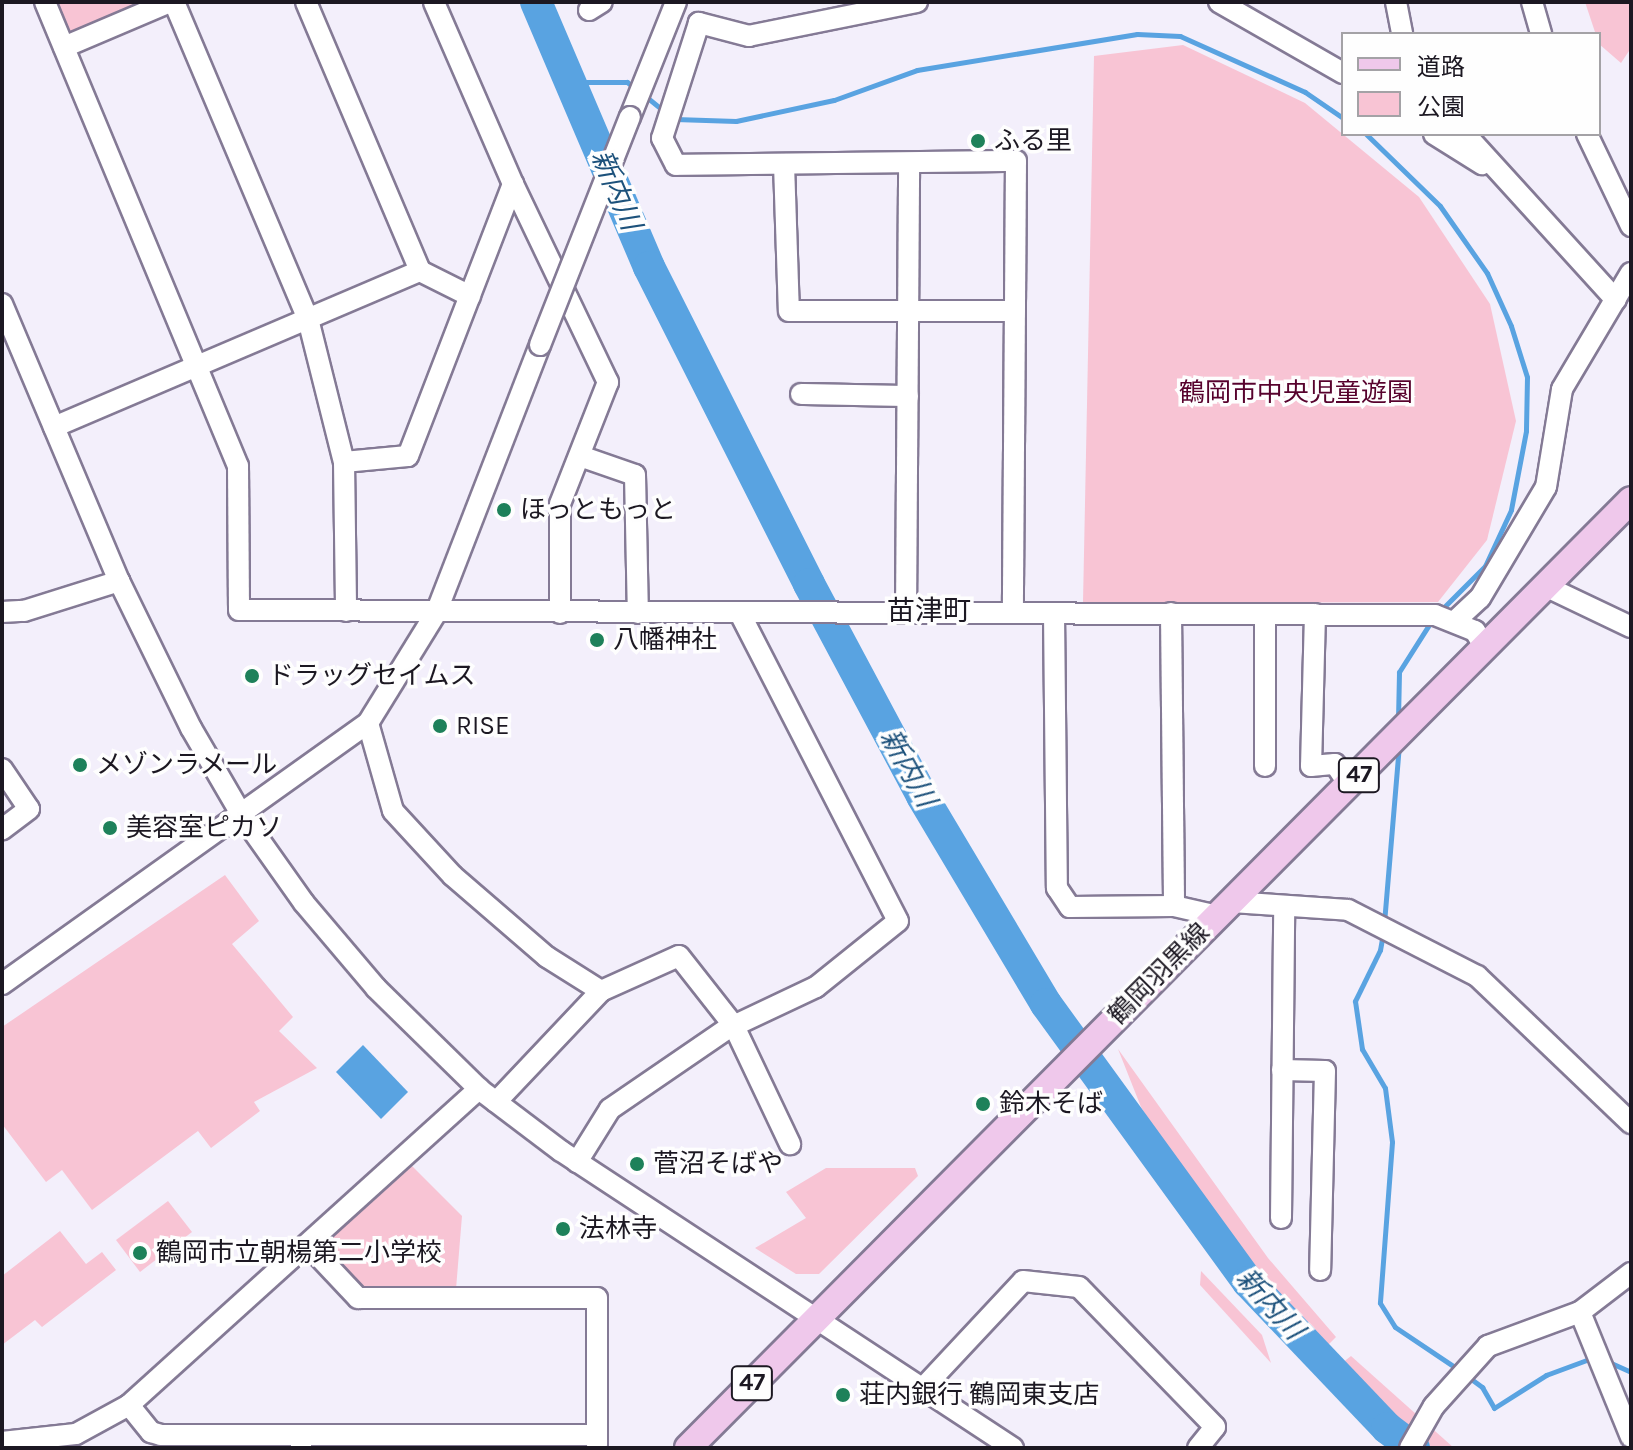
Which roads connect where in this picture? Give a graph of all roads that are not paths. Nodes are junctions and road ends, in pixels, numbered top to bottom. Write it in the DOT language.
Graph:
graph roads {
  1 [pos="45,2"];
  2 [pos="172,2"];
  3 [pos="306,2"];
  4 [pos="434,2"];
  5 [pos="676,2"];
  6 [pos="805,2"];
  7 [pos="917,2"];
  8 [pos="1219,2"];
  9 [pos="1396,2"];
  10 [pos="1532,2"];
  11 [pos="796,25"];
  12 [pos="1402,32"];
  13 [pos="1540,32"];
  14 [pos="64,47"];
  15 [pos="1341,72"];
  16 [pos="1437,136"];
  17 [pos="1467,136"];
  18 [pos="1588,136"];
  19 [pos="909,163"];
  20 [pos="784,164"];
  21 [pos="1495,173"];
  22 [pos="513,184"];
  23 [pos="1631,226"];
  24 [pos="420,271"];
  25 [pos="1631,273"];
  26 [pos="470,296"];
  27 [pos="1616,300"];
  28 [pos="2,304"];
  29 [pos="908,310"];
  30 [pos="1015,311"];
  31 [pos="308,319"];
  32 [pos="198,365"];
  33 [pos="801,394"];
  34 [pos="908,396"];
  35 [pos="54,427"];
  36 [pos="580,456"];
  37 [pos="344,462"];
  38 [pos="1631,500"];
  39 [pos="119,581"];
  40 [pos="1545,586"];
  41 [pos="346,611"];
  42 [pos="2,612"];
  43 [pos="1013,612"];
  44 [pos="436,613"];
  45 [pos="560,613"];
  46 [pos="638,613"];
  47 [pos="740,613"];
  48 [pos="912,613"];
  49 [pos="1054,613"];
  50 [pos="1171,613"];
  51 [pos="1265,614"];
  52 [pos="1315,614"];
  53 [pos="1455,621"];
  54 [pos="1631,627"];
  55 [pos="1486,649"];
  56 [pos="368,723"];
  57 [pos="1265,766"];
  58 [pos="2,769"];
  59 [pos="1349,785"];
  60 [pos="241,814"];
  61 [pos="2,829"];
  62 [pos="1174,906"];
  63 [pos="1284,906"];
  64 [pos="1225,909"];
  65 [pos="2,984"];
  66 [pos="601,991"];
  67 [pos="734,1026"];
  68 [pos="1282,1070"];
  69 [pos="479,1089"];
  70 [pos="496,1102"];
  71 [pos="1631,1123"];
  72 [pos="790,1144"];
  73 [pos="577,1162"];
  74 [pos="1281,1218"];
  75 [pos="308,1245"];
  76 [pos="1320,1270"];
  77 [pos="1631,1273"];
  78 [pos="1580,1312"];
  79 [pos="817,1319"];
  80 [pos="923,1388"];
  81 [pos="129,1405"];
  82 [pos="1631,1437"];
  83 [pos="301,1441"];
  84 [pos="597,1441"];
  85 [pos="2,1442"];
  86 [pos="24,1445"];
  87 [pos="688,1448"];
  88 [pos="1013,1448"];
  89 [pos="1198,1448"];
  90 [pos="1410,1448"];
  1 -- 14 [label="street"];
  2 -- 14 [label="street"];
  2 -- 31 [label="street"];
  3 -- 24 [label="street"];
  4 -- 22 [label="street"];
  5 -- 44 [label="street, bridge"];
  6 -- 11 [label="street"];
  7 -- 11 [label="street"];
  8 -- 15 [label="street"];
  9 -- 12 [label="street"];
  10 -- 13 [label="street"];
  11 -- 20 [label="street"];
  14 -- 32 [label="street"];
  16 -- 21 [label="street"];
  17 -- 21 [label="street"];
  18 -- 23 [label="street"];
  19 -- 20 [label="street"];
  19 -- 29 [label="street"];
  19 -- 30 [label="street"];
  20 -- 29 [label="street"];
  21 -- 27 [label="street"];
  22 -- 26 [label="street"];
  22 -- 36 [label="street"];
  24 -- 26 [label="street"];
  24 -- 31 [label="street"];
  25 -- 27 [label="street"];
  26 -- 37 [label="street"];
  27 -- 53 [label="street"];
  28 -- 35 [label="street"];
  29 -- 30 [label="street"];
  29 -- 34 [label="street"];
  30 -- 43 [label="street"];
  31 -- 32 [label="street"];
  31 -- 37 [label="street"];
  32 -- 35 [label="street"];
  32 -- 41 [label="street"];
  33 -- 34 [label="street"];
  34 -- 48 [label="street"];
  35 -- 39 [label="street"];
  36 -- 45 [label="street"];
  36 -- 46 [label="street"];
  37 -- 41 [label="street"];
  38 -- 40 [label="main road, 鶴岡羽黒線 / 47"];
  39 -- 42 [label="street"];
  39 -- 60 [label="street"];
  40 -- 54 [label="street"];
  40 -- 55 [label="main road, 鶴岡羽黒線 / 47"];
  41 -- 44 [label="street"];
  43 -- 48 [label="street"];
  43 -- 49 [label="street"];
  44 -- 45 [label="street"];
  44 -- 56 [label="street"];
  45 -- 46 [label="street"];
  46 -- 47 [label="street"];
  47 -- 48 [label="street"];
  47 -- 67 [label="street"];
  49 -- 50 [label="street"];
  49 -- 62 [label="street"];
  50 -- 51 [label="street"];
  50 -- 62 [label="street"];
  51 -- 52 [label="street"];
  51 -- 57 [label="street"];
  52 -- 53 [label="street"];
  52 -- 59 [label="street"];
  53 -- 55 [label="street"];
  55 -- 59 [label="main road, 鶴岡羽黒線 / 47"];
  56 -- 60 [label="street"];
  56 -- 66 [label="street"];
  58 -- 61 [label="street"];
  59 -- 64 [label="main road, 鶴岡羽黒線 / 47"];
  60 -- 65 [label="street"];
  60 -- 69 [label="street"];
  62 -- 64 [label="street"];
  63 -- 64 [label="street"];
  63 -- 68 [label="street"];
  63 -- 71 [label="street"];
  64 -- 79 [label="main road, 鶴岡羽黒線 / 47"];
  66 -- 67 [label="street"];
  66 -- 70 [label="street"];
  67 -- 72 [label="street"];
  67 -- 73 [label="street"];
  68 -- 74 [label="street"];
  68 -- 76 [label="street"];
  69 -- 70 [label="street"];
  69 -- 75 [label="street"];
  70 -- 73 [label="street"];
  73 -- 79 [label="street"];
  75 -- 81 [label="street"];
  75 -- 84 [label="street"];
  77 -- 78 [label="street"];
  78 -- 82 [label="street"];
  78 -- 90 [label="street"];
  79 -- 80 [label="street"];
  79 -- 87 [label="main road, 鶴岡羽黒線 / 47"];
  80 -- 88 [label="street"];
  80 -- 89 [label="street"];
  81 -- 83 [label="street"];
  81 -- 86 [label="street"];
  83 -- 84 [label="street"];
  85 -- 86 [label="street"];
}
